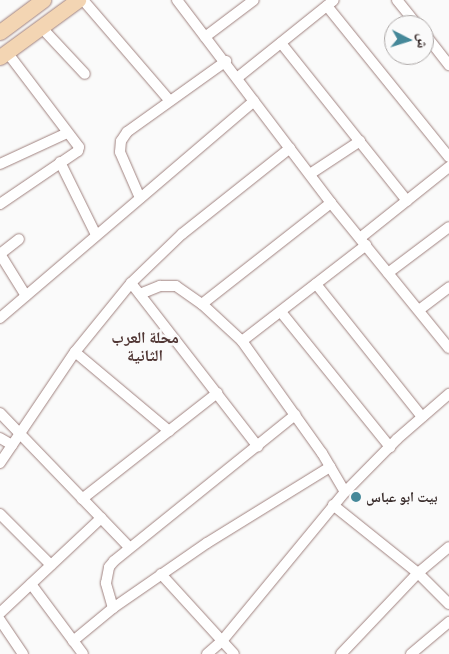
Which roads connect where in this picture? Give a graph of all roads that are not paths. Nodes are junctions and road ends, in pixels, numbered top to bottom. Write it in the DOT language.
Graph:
graph roads {
  1 [pos="43,0"];
  2 [pos="78,0"];
  3 [pos="84,0"];
  4 [pos="177,0"];
  5 [pos="254,0"];
  6 [pos="397,0"];
  7 [pos="331,3"];
  8 [pos="409,15"];
  9 [pos="41,27"];
  10 [pos="0,32"];
  11 [pos="205,37"];
  12 [pos="281,43"];
  13 [pos="434,46"];
  14 [pos="3,54"];
  15 [pos="226,61"];
  16 [pos="449,65"];
  17 [pos="85,74"];
  18 [pos="236,78"];
  19 [pos="170,101"];
  20 [pos="254,101"];
  21 [pos="67,133"];
  22 [pos="360,141"];
  23 [pos="290,148"];
  24 [pos="449,157"];
  25 [pos="60,162"];
  26 [pos="0,164"];
  27 [pos="449,166"];
  28 [pos="310,174"];
  29 [pos="140,198"];
  30 [pos="407,200"];
  31 [pos="331,203"];
  32 [pos="0,204"];
  33 [pos="449,226"];
  34 [pos="96,235"];
  35 [pos="19,239"];
  36 [pos="363,242"];
  37 [pos="0,254"];
  38 [pos="388,273"];
  39 [pos="131,283"];
  40 [pos="316,284"];
  41 [pos="449,287"];
  42 [pos="140,294"];
  43 [pos="26,296"];
  44 [pos="202,304"];
  45 [pos="419,310"];
  46 [pos="281,312"];
  47 [pos="0,318"];
  48 [pos="242,340"];
  49 [pos="449,348"];
  50 [pos="75,352"];
  51 [pos="217,393"];
  52 [pos="449,394"];
  53 [pos="0,413"];
  54 [pos="295,415"];
  55 [pos="422,417"];
  56 [pos="168,431"];
  57 [pos="19,434"];
  58 [pos="0,438"];
  59 [pos="12,445"];
  60 [pos="258,447"];
  61 [pos="390,447"];
  62 [pos="0,463"];
  63 [pos="330,467"];
  64 [pos="345,492"];
  65 [pos="82,499"];
  66 [pos="333,505"];
  67 [pos="0,514"];
  68 [pos="101,518"];
  69 [pos="129,548"];
  70 [pos="449,548"];
  71 [pos="51,565"];
  72 [pos="418,573"];
  73 [pos="161,574"];
  74 [pos="31,584"];
  75 [pos="449,604"];
  76 [pos="114,608"];
  77 [pos="0,613"];
  78 [pos="0,620"];
  79 [pos="449,622"];
  80 [pos="222,640"];
  81 [pos="77,649"];
  82 [pos="23,654"];
  83 [pos="207,654"];
  84 [pos="234,654"];
  85 [pos="341,654"];
  86 [pos="411,654"];
  1 -- 10 [label="street"];
  2 -- 9 [label="street"];
  3 -- 19 [label="street"];
  4 -- 11 [label="street"];
  5 -- 11 [label="street"];
  6 -- 8 [label="street"];
  7 -- 12 [label="street"];
  7 -- 24 [label="street"];
  9 -- 14 [label="street"];
  9 -- 17 [label="street"];
  11 -- 15 [label="street"];
  12 -- 18 [label="street"];
  12 -- 22 [label="street"];
  13 -- 16 [label="street"];
  14 -- 21 [label="street"];
  15 -- 18 [label="street"];
  15 -- 19 [label="street"];
  18 -- 20 [label="street"];
  19 -- 29 [label="street"];
  20 -- 23 [label="street"];
  20 -- 29 [label="street"];
  21 -- 25 [label="street"];
  21 -- 26 [label="street"];
  22 -- 28 [label="street"];
  22 -- 30 [label="street"];
  23 -- 28 [label="street"];
  23 -- 39 [label="street"];
  25 -- 32 [label="street"];
  25 -- 34 [label="street"];
  27 -- 30 [label="street"];
  28 -- 31 [label="street"];
  29 -- 34 [label="street"];
  30 -- 36 [label="street"];
  31 -- 36 [label="street"];
  31 -- 44 [label="street"];
  33 -- 38 [label="street"];
  34 -- 43 [label="street"];
  35 -- 37 [label="street"];
  36 -- 38 [label="street"];
  36 -- 40 [label="street"];
  37 -- 43 [label="street"];
  38 -- 45 [label="street"];
  39 -- 42 [label="street"];
  39 -- 50 [label="street"];
  40 -- 46 [label="street"];
  40 -- 55 [label="street"];
  41 -- 45 [label="street"];
  42 -- 44 [label="street"];
  42 -- 51 [label="street"];
  43 -- 47 [label="street"];
  44 -- 48 [label="street"];
  45 -- 49 [label="street"];
  46 -- 48 [label="street"];
  46 -- 61 [label="street"];
  48 -- 54 [label="street"];
  50 -- 56 [label="street"];
  50 -- 57 [label="street"];
  51 -- 56 [label="street"];
  51 -- 60 [label="street"];
  52 -- 55 [label="street"];
  53 -- 57 [label="street"];
  54 -- 60 [label="street"];
  54 -- 63 [label="street"];
  55 -- 61 [label="street"];
  56 -- 65 [label="street"];
  57 -- 59 [label="street"];
  57 -- 65 [label="street"];
  58 -- 59 [label="street"];
  59 -- 62 [label="street"];
  60 -- 69 [label="street"];
  61 -- 64 [label="street"];
  63 -- 64 [label="street"];
  63 -- 73 [label="street"];
  64 -- 66 [label="street"];
  65 -- 68 [label="street"];
  66 -- 72 [label="street"];
  66 -- 80 [label="street"];
  67 -- 71 [label="street"];
  68 -- 69 [label="street"];
  68 -- 71 [label="street"];
  69 -- 76 [label="street"];
  70 -- 72 [label="street"];
  71 -- 74 [label="street"];
  72 -- 75 [label="street"];
  72 -- 85 [label="street"];
  73 -- 76 [label="street"];
  73 -- 80 [label="street"];
  74 -- 77 [label="street"];
  74 -- 81 [label="street"];
  76 -- 81 [label="street"];
  78 -- 82 [label="street"];
  79 -- 86 [label="street"];
  80 -- 83 [label="street"];
  80 -- 84 [label="street"];
}
